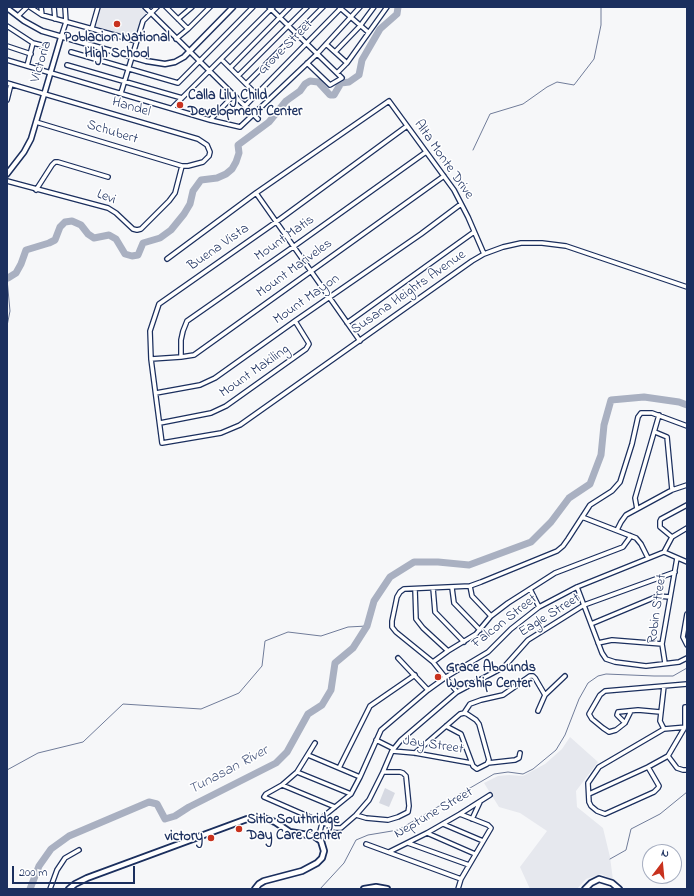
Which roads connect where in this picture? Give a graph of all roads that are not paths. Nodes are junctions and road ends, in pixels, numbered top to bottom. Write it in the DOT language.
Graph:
graph roads {
  1 [pos="27,7"];
  2 [pos="30,7"];
  3 [pos="41,7"];
  4 [pos="54,7"];
  5 [pos="65,7"];
  6 [pos="98,7"];
  7 [pos="144,7"];
  8 [pos="156,7"];
  9 [pos="166,7"];
  10 [pos="174,7"];
  11 [pos="192,7"];
  12 [pos="210,7"];
  13 [pos="233,7"];
  14 [pos="253,7"];
  15 [pos="290,7"];
  16 [pos="307,7"];
  17 [pos="323,7"];
  18 [pos="360,7"];
  19 [pos="374,7"];
  20 [pos="385,7"];
  21 [pos="7,8"];
  22 [pos="271,8"];
  23 [pos="341,8"];
  24 [pos="170,11"];
  25 [pos="151,13"];
  26 [pos="42,15"];
  27 [pos="18,16"];
  28 [pos="280,17"];
  29 [pos="351,18"];
  30 [pos="55,19"];
  31 [pos="178,19"];
  32 [pos="66,22"];
  33 [pos="7,26"];
  34 [pos="288,26"];
  35 [pos="360,26"];
  36 [pos="92,28"];
  37 [pos="188,29"];
  38 [pos="368,32"];
  39 [pos="297,34"];
  40 [pos="61,36"];
  41 [pos="176,39"];
  42 [pos="136,41"];
  43 [pos="33,43"];
  44 [pos="306,44"];
  45 [pos="326,44"];
  46 [pos="7,46"];
  47 [pos="45,46"];
  48 [pos="71,52"];
  49 [pos="190,52"];
  50 [pos="335,52"];
  51 [pos="31,54"];
  52 [pos="317,54"];
  53 [pos="132,57"];
  54 [pos="221,59"];
  55 [pos="7,60"];
  56 [pos="199,62"];
  57 [pos="307,63"];
  58 [pos="347,64"];
  59 [pos="67,65"];
  60 [pos="27,66"];
  61 [pos="128,68"];
  62 [pos="230,68"];
  63 [pos="209,72"];
  64 [pos="50,73"];
  65 [pos="338,74"];
  66 [pos="238,76"];
  67 [pos="124,81"];
  68 [pos="9,83"];
  69 [pos="246,84"];
  70 [pos="121,93"];
  71 [pos="44,94"];
  72 [pos="256,94"];
  73 [pos="234,95"];
  74 [pos="182,98"];
  75 [pos="7,100"];
  76 [pos="245,106"];
  77 [pos="172,108"];
  78 [pos="254,115"];
  79 [pos="258,119"];
  80 [pos="210,120"];
  81 [pos="36,122"];
  82 [pos="406,126"];
  83 [pos="426,152"];
  84 [pos="182,166"];
  85 [pos="7,174"];
  86 [pos="444,176"];
  87 [pos="108,177"];
  88 [pos="7,181"];
  89 [pos="36,190"];
  90 [pos="256,193"];
  91 [pos="461,204"];
  92 [pos="276,222"];
  93 [pos="474,232"];
  94 [pos="293,247"];
  95 [pos="484,254"];
  96 [pos="167,259"];
  97 [pos="311,271"];
  98 [pos="687,287"];
  99 [pos="329,297"];
  100 [pos="295,321"];
  101 [pos="347,323"];
  102 [pos="360,341"];
  103 [pos="181,357"];
  104 [pos="151,358"];
  105 [pos="156,393"];
  106 [pos="659,415"];
  107 [pos="160,423"];
  108 [pos="687,426"];
  109 [pos="655,432"];
  110 [pos="162,444"];
  111 [pos="687,485"];
  112 [pos="672,490"];
  113 [pos="686,506"];
  114 [pos="637,509"];
  115 [pos="582,517"];
  116 [pos="687,528"];
  117 [pos="617,530"];
  118 [pos="631,536"];
  119 [pos="672,537"];
  120 [pos="664,552"];
  121 [pos="648,558"];
  122 [pos="678,558"];
  123 [pos="687,562"];
  124 [pos="675,572"];
  125 [pos="470,586"];
  126 [pos="577,586"];
  127 [pos="432,588"];
  128 [pos="452,588"];
  129 [pos="415,589"];
  130 [pos="530,589"];
  131 [pos="670,597"];
  132 [pos="584,605"];
  133 [pos="539,607"];
  134 [pos="687,614"];
  135 [pos="491,616"];
  136 [pos="591,624"];
  137 [pos="480,630"];
  138 [pos="464,642"];
  139 [pos="598,643"];
  140 [pos="662,644"];
  141 [pos="687,645"];
  142 [pos="448,651"];
  143 [pos="398,658"];
  144 [pos="687,658"];
  145 [pos="433,662"];
  146 [pos="664,663"];
  147 [pos="415,675"];
  148 [pos="565,676"];
  149 [pos="446,677"];
  150 [pos="687,684"];
  151 [pos="664,686"];
  152 [pos="428,690"];
  153 [pos="457,692"];
  154 [pos="545,695"];
  155 [pos="687,707"];
  156 [pos="631,711"];
  157 [pos="538,712"];
  158 [pos="660,712"];
  159 [pos="464,713"];
  160 [pos="625,723"];
  161 [pos="446,726"];
  162 [pos="686,727"];
  163 [pos="664,729"];
  164 [pos="376,740"];
  165 [pos="315,743"];
  166 [pos="393,750"];
  167 [pos="415,753"];
  168 [pos="520,753"];
  169 [pos="308,755"];
  170 [pos="668,756"];
  171 [pos="471,763"];
  172 [pos="488,763"];
  173 [pos="648,767"];
  174 [pos="339,768"];
  175 [pos="687,770"];
  176 [pos="297,772"];
  177 [pos="384,772"];
  178 [pos="360,777"];
  179 [pos="282,785"];
  180 [pos="351,794"];
  181 [pos="588,794"];
  182 [pos="490,795"];
  183 [pos="481,800"];
  184 [pos="335,807"];
  185 [pos="460,814"];
  186 [pos="356,815"];
  187 [pos="472,819"];
  188 [pos="322,822"];
  189 [pos="443,824"];
  190 [pos="427,833"];
  191 [pos="318,839"];
  192 [pos="483,841"];
  193 [pos="408,843"];
  194 [pos="366,844"];
  195 [pos="79,850"];
  196 [pos="390,852"];
  197 [pos="475,854"];
  198 [pos="469,866"];
  199 [pos="461,879"];
  200 [pos="50,889"];
  201 [pos="69,889"];
  202 [pos="255,889"];
  203 [pos="364,889"];
  204 [pos="387,889"];
  205 [pos="458,889"];
  206 [pos="585,889"];
  207 [pos="620,889"];
  1 -- 27 [label="street"];
  2 -- 26 [label="street"];
  3 -- 26 [label="street"];
  4 -- 30 [label="street"];
  5 -- 32 [label="street"];
  6 -- 36 [label="street"];
  7 -- 25 [label="street"];
  8 -- 25 [label="street"];
  9 -- 24 [label="street"];
  10 -- 24 [label="street"];
  11 -- 31 [label="street"];
  12 -- 37 [label="street"];
  13 -- 49 [label="street"];
  14 -- 56 [label="street"];
  15 -- 28 [label="street"];
  16 -- 34 [label="street"];
  17 -- 39 [label="street"];
  18 -- 29 [label="street"];
  19 -- 35 [label="street"];
  20 -- 38 [label="street"];
  21 -- 27 [label="street"];
  22 -- 28 [label="street"];
  22 -- 54 [label="street"];
  23 -- 29 [label="street"];
  23 -- 44 [label="street, Grove Street"];
  24 -- 31 [label="street"];
  25 -- 41 [label="street"];
  25 -- 42 [label="street"];
  26 -- 30 [label="street"];
  27 -- 40 [label="street"];
  28 -- 34 [label="street"];
  28 -- 62 [label="street"];
  29 -- 35 [label="street"];
  29 -- 45 [label="street"];
  30 -- 32 [label="street"];
  31 -- 37 [label="street"];
  32 -- 36 [label="street"];
  32 -- 40 [label="street"];
  33 -- 43 [label="street"];
  34 -- 39 [label="street"];
  34 -- 66 [label="street"];
  35 -- 38 [label="street"];
  35 -- 50 [label="street"];
  36 -- 42 [label="street"];
  37 -- 41 [label="street"];
  38 -- 58 [label="street"];
  39 -- 44 [label="street"];
  39 -- 69 [label="street"];
  40 -- 53 [label="street"];
  40 -- 64 [label="street, Victoria"];
  41 -- 49 [label="street"];
  42 -- 53 [label="street"];
  43 -- 47 [label="street"];
  43 -- 51 [label="street"];
  44 -- 52 [label="street"];
  44 -- 72 [label="street, Grove Street"];
  45 -- 50 [label="street"];
  45 -- 52 [label="street"];
  46 -- 51 [label="street"];
  48 -- 61 [label="street"];
  49 -- 53 [label="street"];
  49 -- 56 [label="street"];
  50 -- 58 [label="street"];
  51 -- 60 [label="street"];
  52 -- 57 [label="street"];
  52 -- 65 [label="street"];
  53 -- 61 [label="street"];
  54 -- 62 [label="street"];
  54 -- 63 [label="street"];
  55 -- 60 [label="street"];
  56 -- 61 [label="street"];
  56 -- 63 [label="street"];
  57 -- 65 [label="street"];
  57 -- 78 [label="street"];
  58 -- 65 [label="street"];
  59 -- 67 [label="street"];
  60 -- 64 [label="street"];
  61 -- 67 [label="street"];
  62 -- 66 [label="street"];
  63 -- 73 [label="street"];
  63 -- 74 [label="street"];
  64 -- 70 [label="street"];
  64 -- 71 [label="street, Victoria"];
  66 -- 69 [label="street"];
  67 -- 70 [label="street"];
  67 -- 74 [label="street"];
  68 -- 71 [label="street, Handel"];
  68 -- 75 [label="street"];
  69 -- 72 [label="street"];
  70 -- 77 [label="street"];
  71 -- 81 [label="street, Victoria"];
  71 -- 84 [label="street, Handel"];
  72 -- 76 [label="street, Grove Street"];
  73 -- 76 [label="street"];
  73 -- 80 [label="street"];
  74 -- 77 [label="street"];
  76 -- 78 [label="street"];
  77 -- 80 [label="street"];
  78 -- 79 [label="street"];
  78 -- 80 [label="street"];
  81 -- 84 [label="street, Schubert"];
  81 -- 85 [label="street, Victoria"];
  82 -- 83 [label="street, Alta Monte Drive"];
  82 -- 90 [label="street, Alta Monte Drive"];
  82 -- 92 [label="street, Buena Vista"];
  83 -- 86 [label="street, Alta Monte Drive"];
  83 -- 94 [label="street, Mount Matis"];
  84 -- 89 [label="street, Levi"];
  86 -- 91 [label="street, Alta Monte Drive"];
  86 -- 97 [label="street, Mount Mariveles"];
  87 -- 89 [label="street"];
  88 -- 89 [label="street, Levi"];
  90 -- 92 [label="street"];
  90 -- 96 [label="street"];
  91 -- 93 [label="street, Alta Monte Drive"];
  91 -- 99 [label="street, Mount Mayon"];
  92 -- 94 [label="street"];
  92 -- 104 [label="street, Buena Vista"];
  93 -- 95 [label="street, Alta Monte Drive"];
  93 -- 101 [label="street"];
  94 -- 97 [label="street"];
  94 -- 103 [label="street, Mount Matis"];
  95 -- 98 [label="street, Susana Heights Avenue"];
  95 -- 102 [label="street, Susana Heights Avenue"];
  97 -- 99 [label="street"];
  97 -- 103 [label="street, Mount Mariveles"];
  99 -- 100 [label="street, Mount Mayon"];
  99 -- 101 [label="street"];
  100 -- 105 [label="street, Mount Mayon"];
  100 -- 107 [label="street, Mount Makiling"];
  101 -- 102 [label="street"];
  102 -- 110 [label="street, Susana Heights Avenue"];
  103 -- 104 [label="street, Mount Mariveles"];
  104 -- 105 [label="street, Buena Vista"];
  105 -- 107 [label="street, Buena Vista"];
  106 -- 108 [label="street"];
  106 -- 109 [label="street"];
  106 -- 115 [label="street"];
  107 -- 110 [label="street, Buena Vista"];
  109 -- 112 [label="street"];
  109 -- 114 [label="street"];
  111 -- 112 [label="street"];
  112 -- 114 [label="street"];
  113 -- 119 [label="street"];
  114 -- 117 [label="street"];
  115 -- 117 [label="street"];
  115 -- 125 [label="street"];
  116 -- 119 [label="street"];
  117 -- 118 [label="street"];
  118 -- 121 [label="street"];
  118 -- 130 [label="street"];
  119 -- 120 [label="street"];
  120 -- 121 [label="street, Falcon Street"];
  120 -- 122 [label="street"];
  121 -- 126 [label="street, Falcon Street"];
  122 -- 123 [label="street"];
  122 -- 124 [label="street, Robin Street"];
  124 -- 131 [label="street, Robin Street"];
  124 -- 132 [label="street, Eagle Street"];
  125 -- 128 [label="street"];
  125 -- 135 [label="street"];
  126 -- 132 [label="street"];
  126 -- 133 [label="street, Falcon Street"];
  127 -- 128 [label="street"];
  127 -- 129 [label="street"];
  127 -- 138 [label="street"];
  128 -- 137 [label="street"];
  129 -- 142 [label="street"];
  129 -- 145 [label="street"];
  130 -- 133 [label="street"];
  130 -- 135 [label="street"];
  131 -- 136 [label="street"];
  131 -- 140 [label="street, Robin Street"];
  132 -- 136 [label="street"];
  132 -- 153 [label="street, Eagle Street"];
  133 -- 149 [label="street, Falcon Street"];
  134 -- 141 [label="street"];
  135 -- 137 [label="street"];
  136 -- 139 [label="street"];
  137 -- 138 [label="street"];
  138 -- 142 [label="street"];
  139 -- 140 [label="street"];
  139 -- 146 [label="street"];
  140 -- 146 [label="street, Robin Street"];
  142 -- 145 [label="street"];
  143 -- 147 [label="street"];
  144 -- 146 [label="street"];
  145 -- 149 [label="street"];
  147 -- 152 [label="street"];
  147 -- 174 [label="street"];
  148 -- 154 [label="street"];
  149 -- 152 [label="street, Falcon Street"];
  149 -- 153 [label="street"];
  150 -- 151 [label="street"];
  151 -- 158 [label="street"];
  151 -- 160 [label="street"];
  152 -- 164 [label="street, Falcon Street"];
  153 -- 166 [label="street, Eagle Street"];
  154 -- 157 [label="street"];
  154 -- 159 [label="street"];
  155 -- 162 [label="street"];
  156 -- 158 [label="street"];
  156 -- 160 [label="street"];
  156 -- 160 [label="street"];
  158 -- 163 [label="street"];
  159 -- 161 [label="street"];
  159 -- 172 [label="street"];
  161 -- 167 [label="street"];
  161 -- 171 [label="street"];
  162 -- 163 [label="street"];
  162 -- 170 [label="street"];
  163 -- 181 [label="street"];
  164 -- 166 [label="street"];
  164 -- 178 [label="street, Falcon Street"];
  165 -- 169 [label="street"];
  166 -- 167 [label="street, Jay Street"];
  166 -- 177 [label="street, Eagle Street"];
  167 -- 171 [label="street, Jay Street"];
  168 -- 172 [label="street"];
  169 -- 174 [label="street"];
  169 -- 176 [label="street"];
  170 -- 173 [label="street"];
  170 -- 175 [label="street"];
  171 -- 172 [label="street, Jay Street"];
  173 -- 181 [label="street"];
  173 -- 181 [label="street"];
  174 -- 178 [label="street"];
  176 -- 179 [label="street"];
  176 -- 180 [label="street"];
  177 -- 186 [label="street, Eagle Street"];
  177 -- 186 [label="street"];
  178 -- 180 [label="street, Falcon Street"];
  179 -- 184 [label="street"];
  179 -- 188 [label="street"];
  180 -- 184 [label="street, Falcon Street"];
  182 -- 183 [label="street, Neptune Street"];
  183 -- 185 [label="street, Neptune Street"];
  183 -- 187 [label="street"];
  184 -- 188 [label="street, Falcon Street"];
  185 -- 187 [label="street"];
  185 -- 189 [label="street, Neptune Street"];
  186 -- 188 [label="street, Eagle Street"];
  187 -- 192 [label="street"];
  188 -- 191 [label="street, Falcon Street"];
  189 -- 190 [label="street, Neptune Street"];
  189 -- 192 [label="street"];
  190 -- 193 [label="street, Neptune Street"];
  190 -- 197 [label="street"];
  191 -- 201 [label="main road"];
  191 -- 202 [label="main road"];
  192 -- 197 [label="street"];
  193 -- 196 [label="street, Neptune Street"];
  193 -- 198 [label="street"];
  194 -- 196 [label="street"];
  195 -- 200 [label="street"];
  196 -- 199 [label="street"];
  197 -- 198 [label="street"];
  198 -- 199 [label="street"];
  199 -- 205 [label="street"];
  203 -- 204 [label="main road"];
  206 -- 207 [label="main road"];
}
